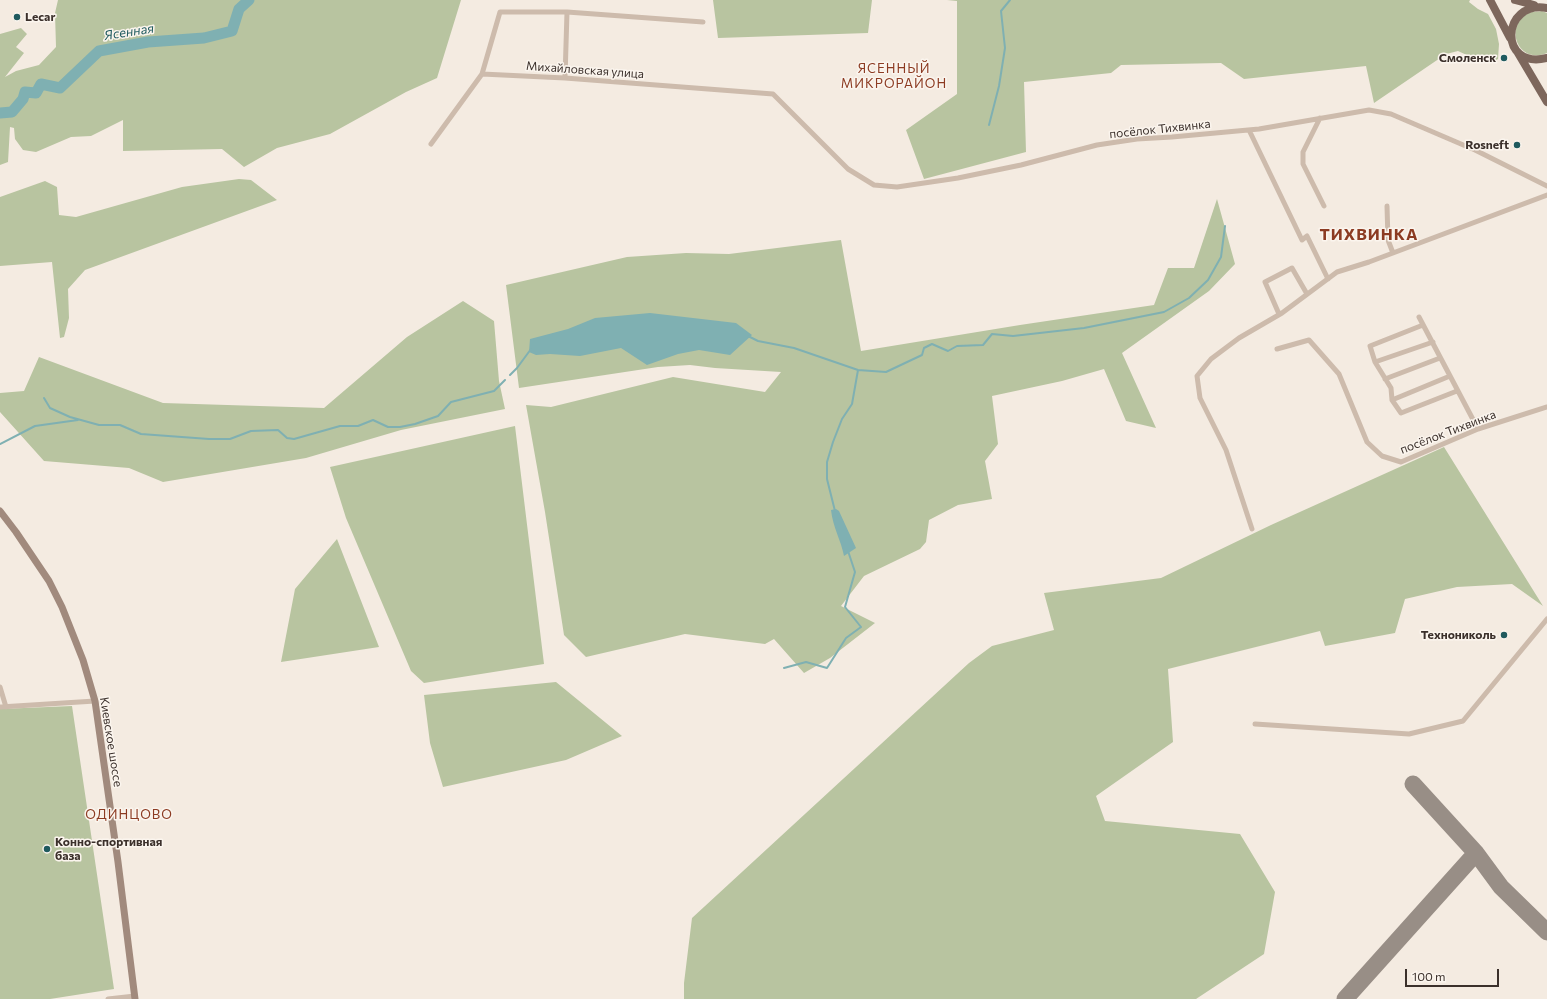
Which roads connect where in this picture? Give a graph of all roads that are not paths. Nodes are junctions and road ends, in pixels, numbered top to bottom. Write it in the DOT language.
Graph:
graph roads {
  1 [pos="1490,0"];
  2 [pos="1515,0"];
  3 [pos="1536,6"];
  4 [pos="1547,8"];
  5 [pos="567,12"];
  6 [pos="703,22"];
  7 [pos="1514,46"];
  8 [pos="1547,58"];
  9 [pos="482,74"];
  10 [pos="565,78"];
  11 [pos="772,94"];
  12 [pos="1547,102"];
  13 [pos="1320,118"];
  14 [pos="1249,130"];
  15 [pos="432,144"];
  16 [pos="1547,186"];
  17 [pos="1547,195"];
  18 [pos="1324,206"];
  19 [pos="1386,206"];
  20 [pos="1392,253"];
  21 [pos="1328,278"];
  22 [pos="1307,294"];
  23 [pos="1279,314"];
  24 [pos="1419,317"];
  25 [pos="1423,325"];
  26 [pos="1432,342"];
  27 [pos="1278,349"];
  28 [pos="1440,358"];
  29 [pos="1375,362"];
  30 [pos="1450,376"];
  31 [pos="1386,379"];
  32 [pos="1457,391"];
  33 [pos="1392,400"];
  34 [pos="1547,407"];
  35 [pos="1478,429"];
  36 [pos="0,511"];
  37 [pos="1252,529"];
  38 [pos="1547,619"];
  39 [pos="0,687"];
  40 [pos="95,701"];
  41 [pos="3,707"];
  42 [pos="1254,724"];
  43 [pos="135,997"];
  44 [pos="108,999"];
  1 -- 7 [label="main road"];
  2 -- 3 [label="main road"];
  3 -- 4 [label="main road"];
  3 -- 7 [label="main road"];
  5 -- 6 [label="street"];
  5 -- 9 [label="street"];
  5 -- 10 [label="street"];
  7 -- 8 [label="main road"];
  7 -- 12 [label="main road"];
  9 -- 10 [label="street, Михайловская улица"];
  9 -- 15 [label="street"];
  10 -- 11 [label="street, Михайловская улица"];
  11 -- 14 [label="street, посёлок Тихвинка"];
  13 -- 14 [label="street, посёлок Тихвинка"];
  13 -- 16 [label="street, посёлок Тихвинка"];
  13 -- 18 [label="street"];
  14 -- 21 [label="street"];
  17 -- 20 [label="street"];
  19 -- 20 [label="street"];
  20 -- 21 [label="street"];
  21 -- 22 [label="street"];
  22 -- 23 [label="street"];
  22 -- 23 [label="street"];
  23 -- 37 [label="street"];
  24 -- 25 [label="street"];
  25 -- 26 [label="street"];
  25 -- 29 [label="street"];
  26 -- 28 [label="street"];
  26 -- 29 [label="street"];
  27 -- 35 [label="street, посёлок Тихвинка"];
  28 -- 30 [label="street"];
  28 -- 31 [label="street"];
  29 -- 31 [label="street"];
  30 -- 32 [label="street"];
  30 -- 33 [label="street"];
  31 -- 33 [label="street"];
  32 -- 33 [label="street"];
  32 -- 35 [label="street"];
  34 -- 35 [label="street, посёлок Тихвинка"];
  36 -- 40 [label="main road, Киевское шоссе"];
  38 -- 42 [label="street"];
  39 -- 41 [label="street"];
  40 -- 41 [label="street"];
  40 -- 43 [label="main road, Киевское шоссе"];
  43 -- 44 [label="street"];
}
